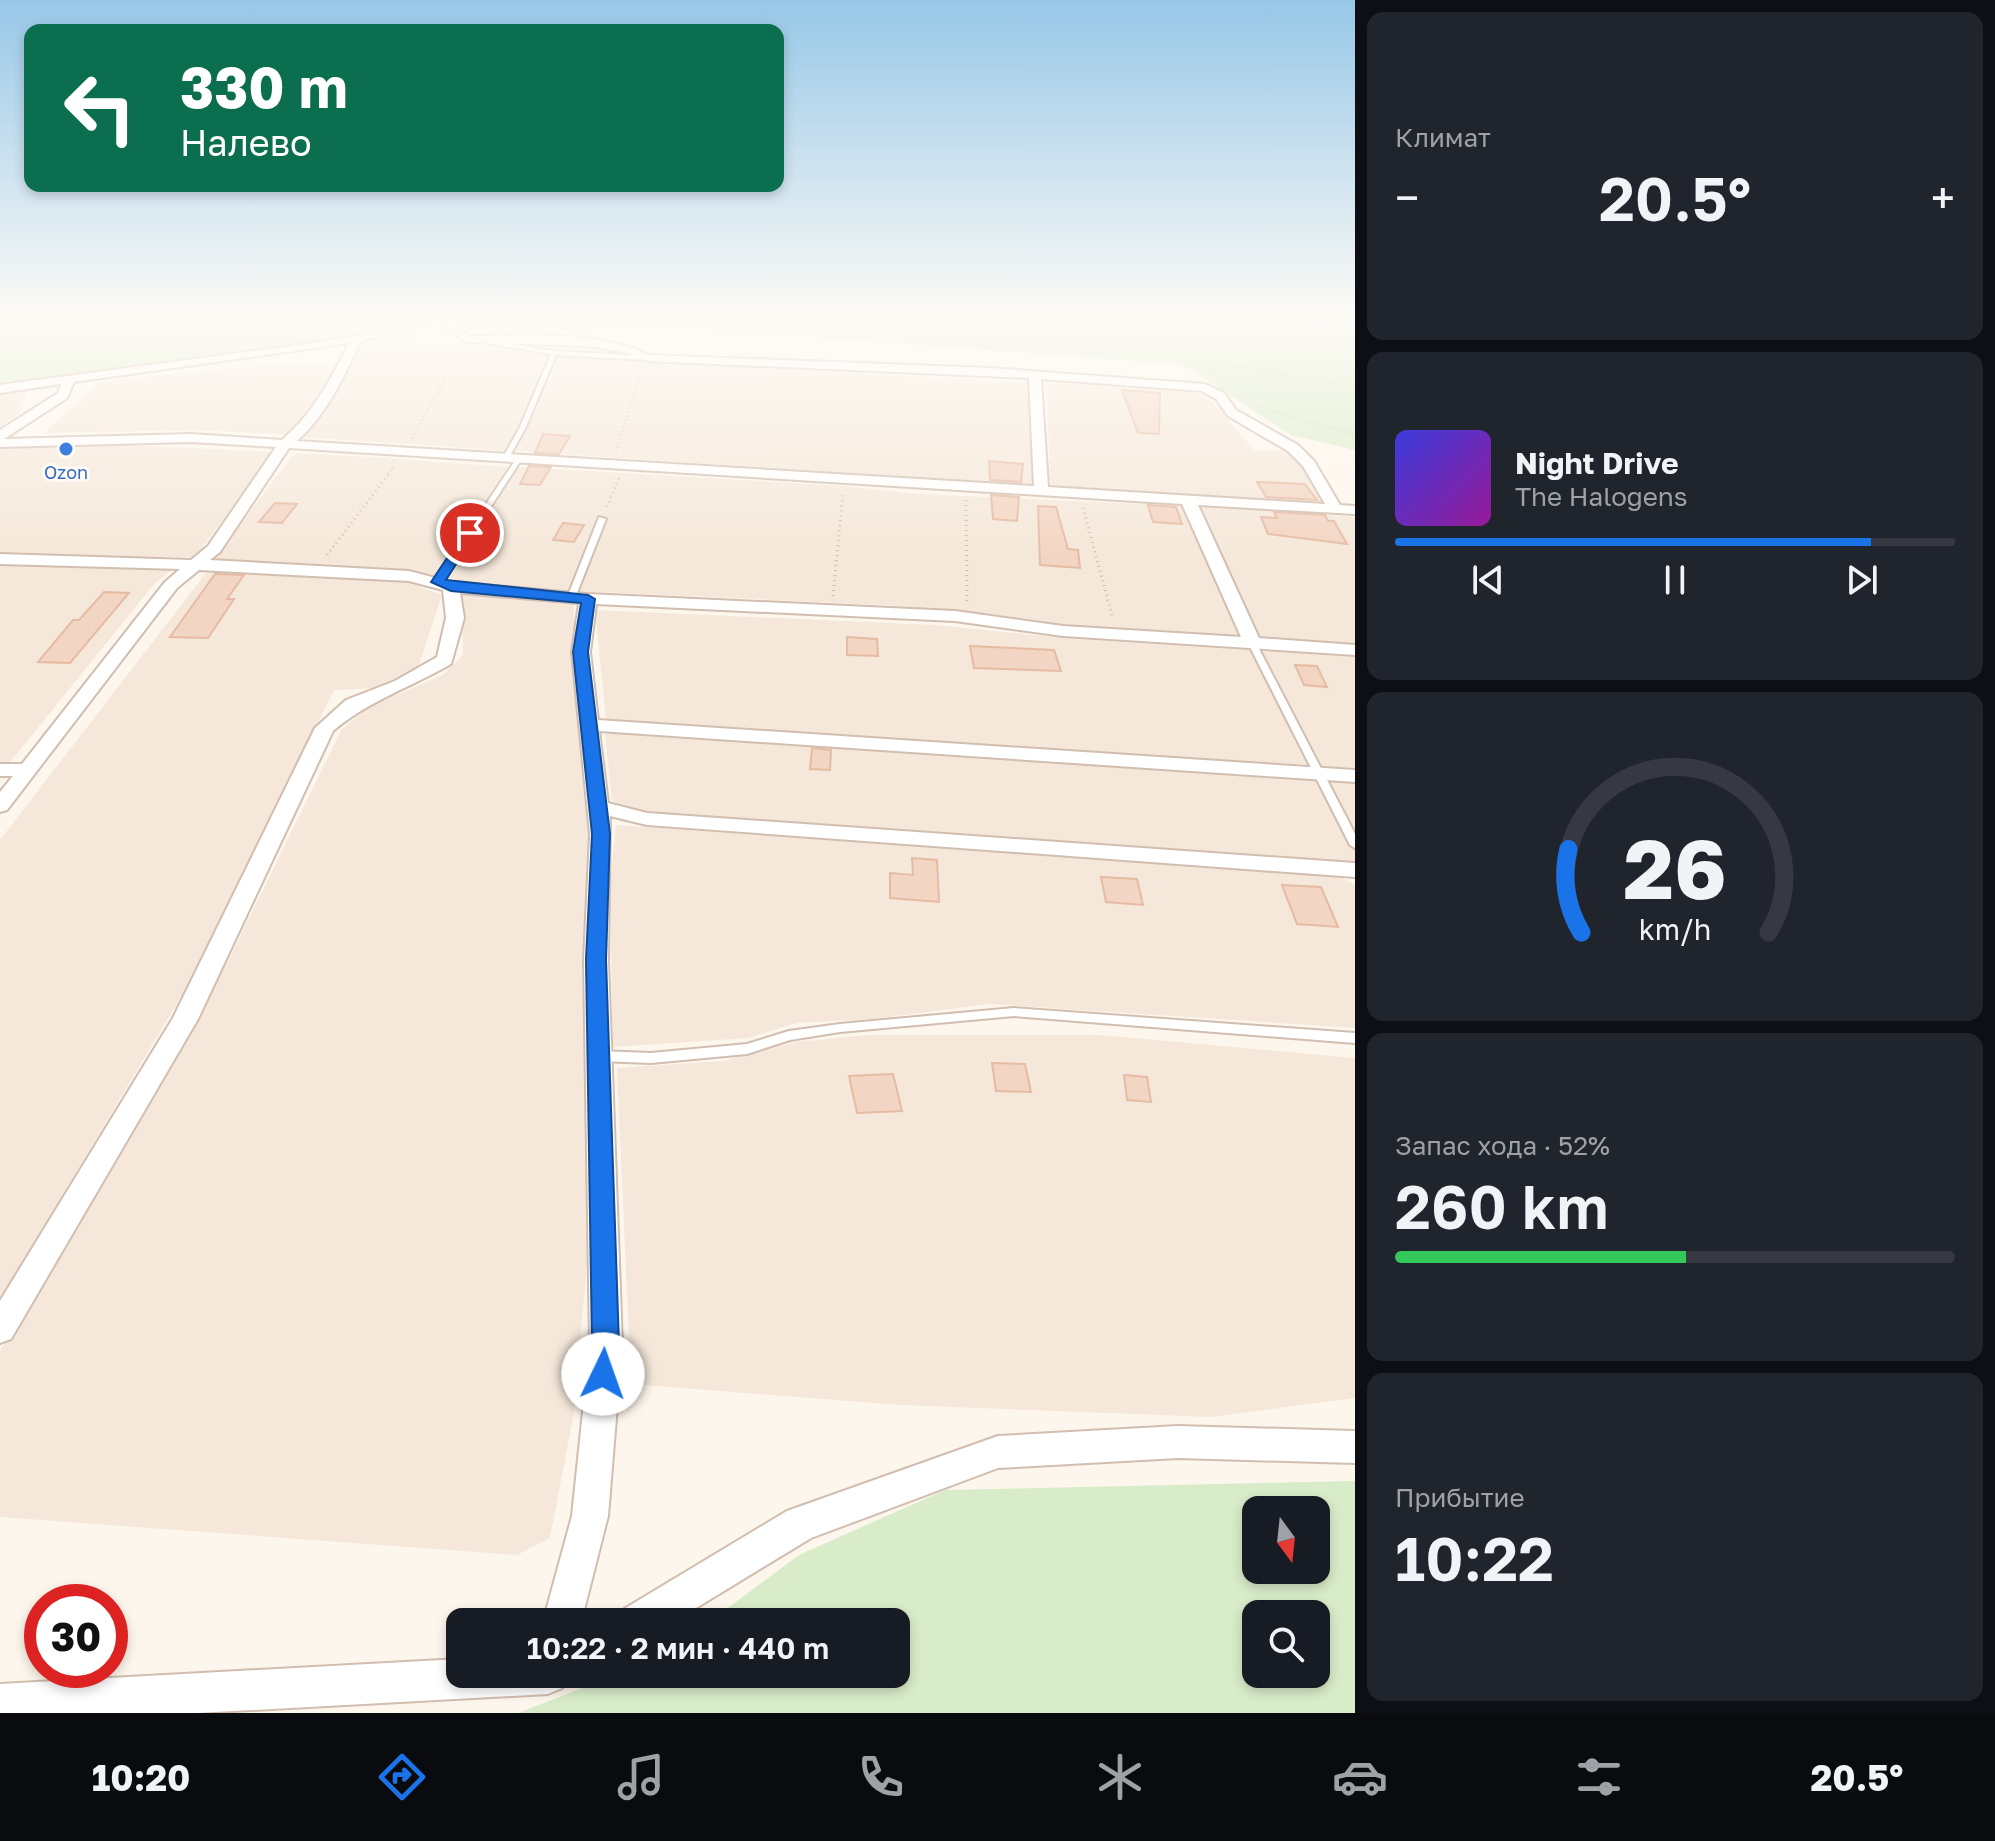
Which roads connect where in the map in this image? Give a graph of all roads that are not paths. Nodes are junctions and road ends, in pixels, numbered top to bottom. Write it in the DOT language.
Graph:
graph roads {
  1 [pos="57,399"];
  2 [pos="326,399"];
  3 [pos="535,399"];
  4 [pos="1036,399"];
  5 [pos="1222,399"];
  6 [pos="0,436"];
  7 [pos="0,443"];
  8 [pos="285,444"];
  9 [pos="511,459"];
  10 [pos="1041,492"];
  11 [pos="1188,501"];
  12 [pos="1335,509"];
  13 [pos="1355,510"];
  14 [pos="602,519"];
  15 [pos="0,559"];
  16 [pos="196,565"];
  17 [pos="445,584"];
  18 [pos="580,599"];
  19 [pos="1252,643"];
  20 [pos="1355,650"];
  21 [pos="591,725"];
  22 [pos="0,770"];
  23 [pos="28,770"];
  24 [pos="1320,774"];
  25 [pos="1355,776"];
  26 [pos="0,806"];
  27 [pos="599,807"];
  28 [pos="1355,845"];
  29 [pos="1355,870"];
  30 [pos="1355,1038"];
  31 [pos="598,1056"];
  32 [pos="0,1329"];
  33 [pos="1355,1447"];
  34 [pos="566,1608"];
  35 [pos="660,1608"];
  36 [pos="446,1680"];
  37 [pos="0,1704"];
  1 -- 6 [label="street"];
  2 -- 8 [label="street"];
  3 -- 9 [label="lane"];
  4 -- 10 [label="street"];
  5 -- 12 [label="street"];
  7 -- 8 [label="street"];
  8 -- 9 [label="street"];
  8 -- 16 [label="street"];
  9 -- 10 [label="street"];
  9 -- 17 [label="lane"];
  10 -- 11 [label="street"];
  11 -- 12 [label="street"];
  11 -- 19 [label="street"];
  12 -- 13 [label="street"];
  14 -- 18 [label="lane"];
  15 -- 16 [label="street"];
  16 -- 17 [label="street"];
  16 -- 23 [label="street"];
  17 -- 18 [label="street"];
  17 -- 32 [label="street"];
  18 -- 19 [label="street"];
  18 -- 21 [label="street"];
  19 -- 20 [label="street"];
  19 -- 24 [label="lane"];
  21 -- 24 [label="street"];
  21 -- 27 [label="street"];
  22 -- 23 [label="street"];
  23 -- 26 [label="street"];
  24 -- 25 [label="street"];
  24 -- 28 [label="lane"];
  27 -- 29 [label="street"];
  27 -- 31 [label="street"];
  30 -- 31 [label="lane"];
  31 -- 34 [label="street"];
  33 -- 35 [label="street"];
  36 -- 37 [label="street"];
}
